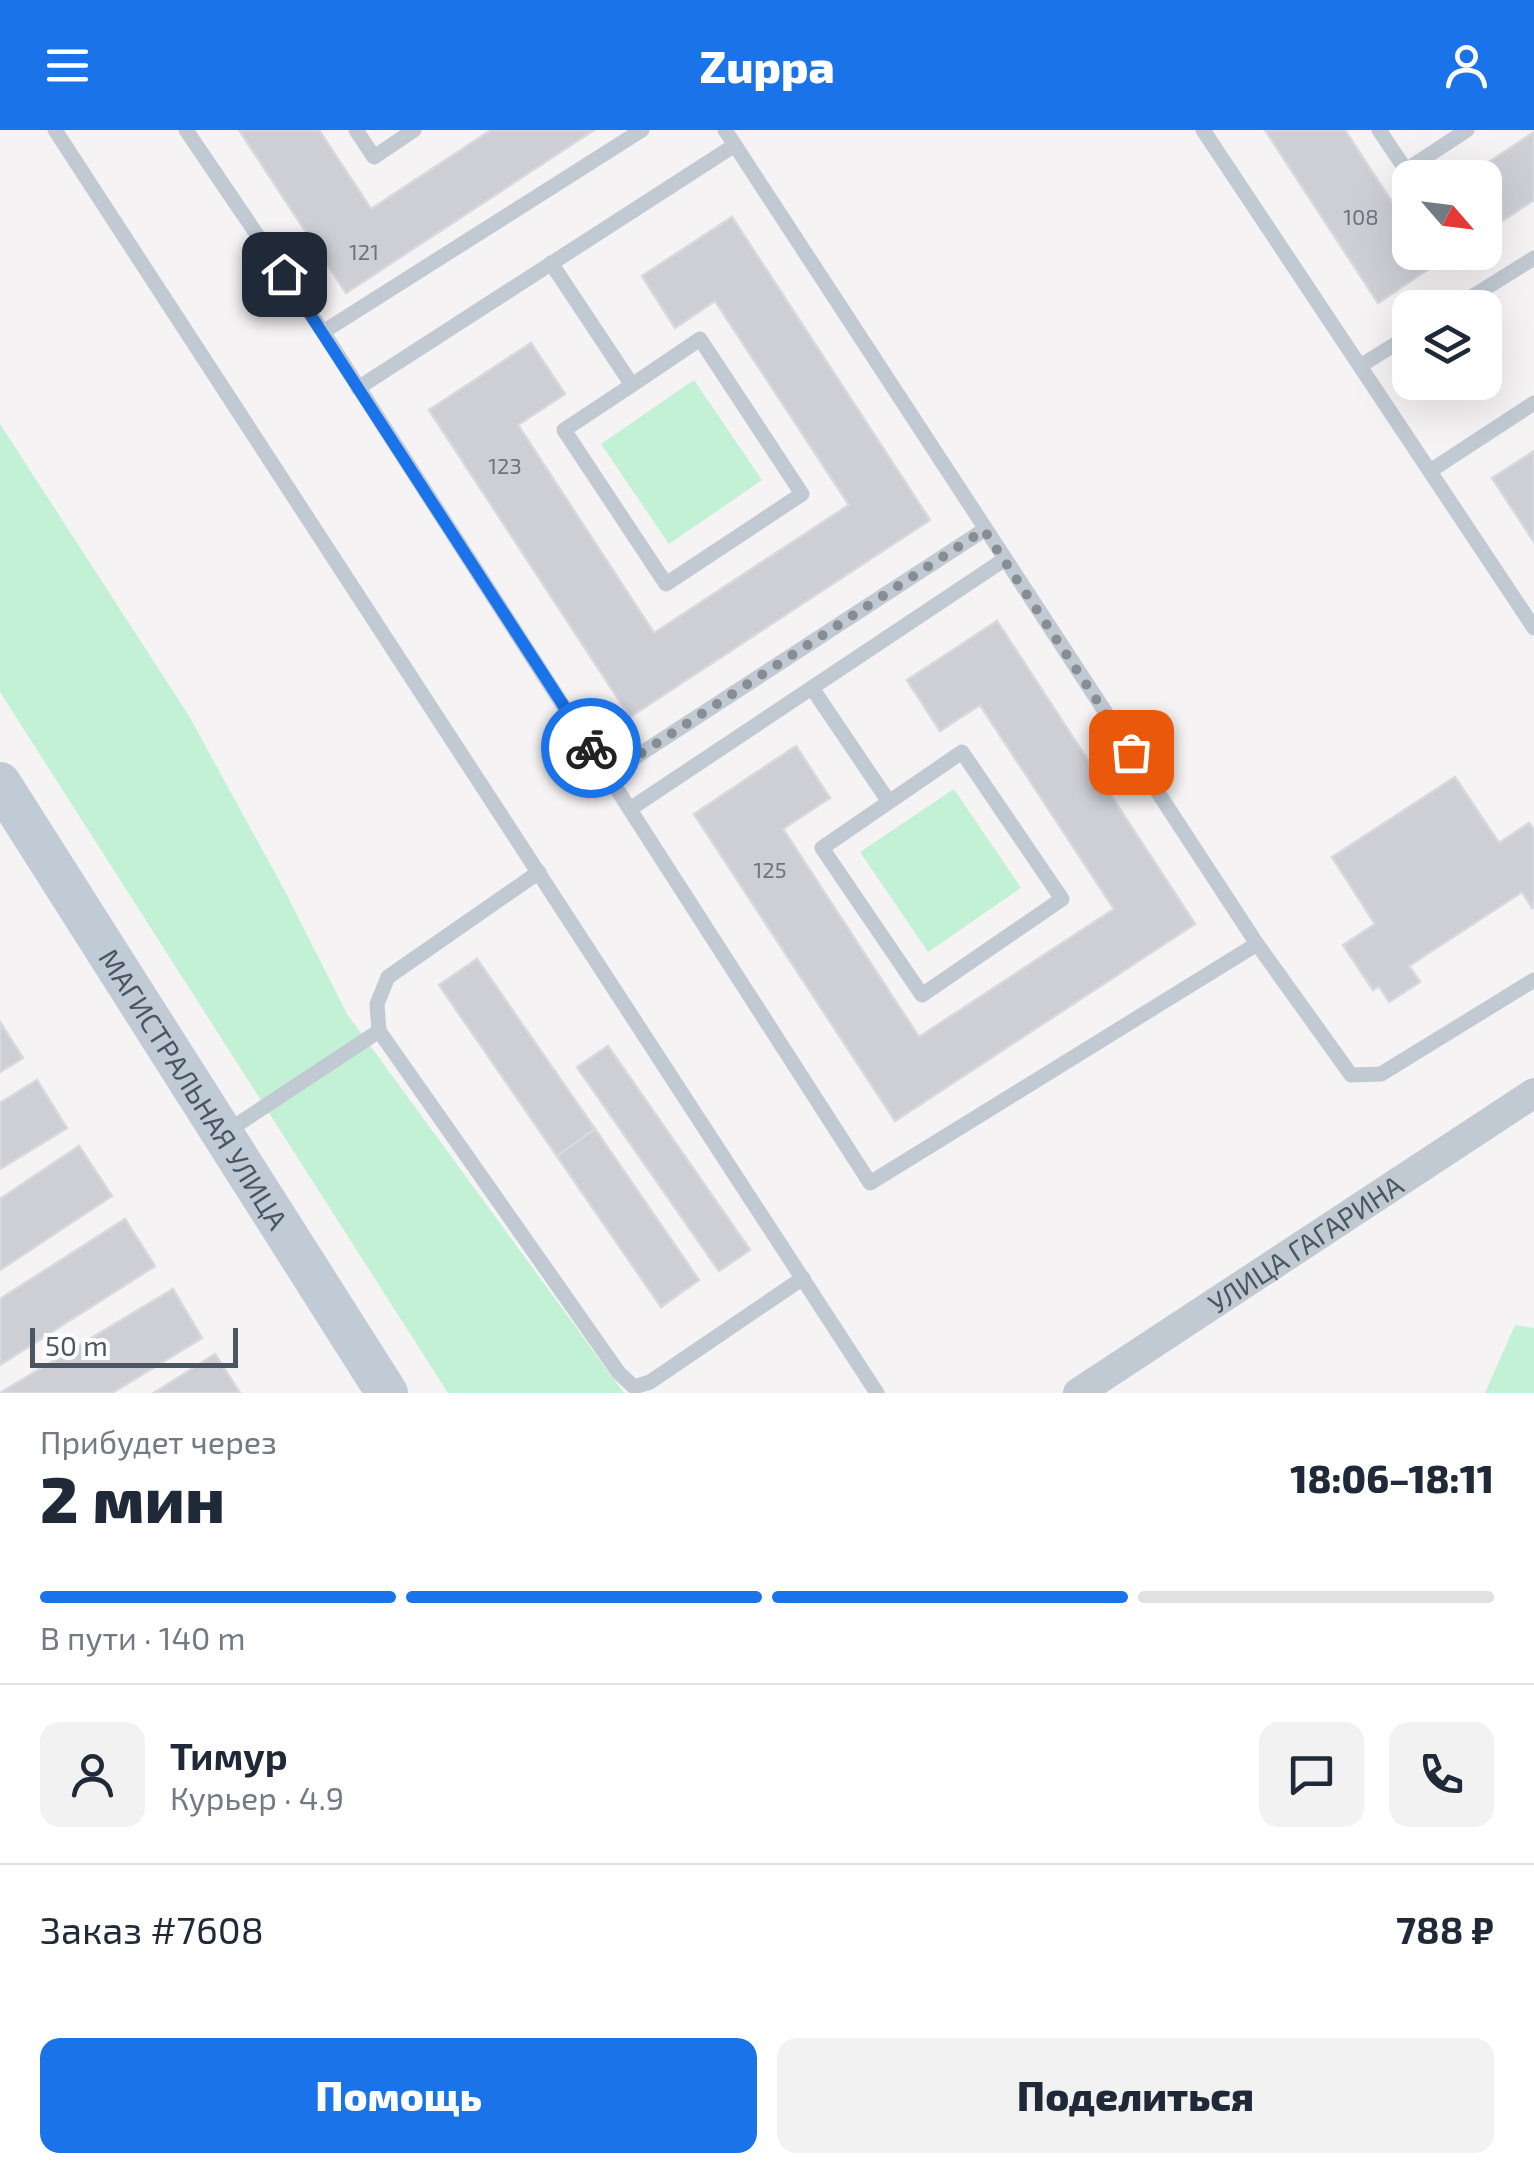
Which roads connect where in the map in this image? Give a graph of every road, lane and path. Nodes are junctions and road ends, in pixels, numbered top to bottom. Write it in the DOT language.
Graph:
graph roads {
  1 [pos="54,130"];
  2 [pos="186,130"];
  3 [pos="356,130"];
  4 [pos="414,130"];
  5 [pos="642,130"];
  6 [pos="724,130"];
  7 [pos="1203,130"];
  8 [pos="1379,130"];
  9 [pos="1467,130"];
  10 [pos="734,145"];
  11 [pos="1534,258"];
  12 [pos="552,263"];
  13 [pos="1483,290"];
  14 [pos="323,332"];
  15 [pos="1392,346"];
  16 [pos="1360,366"];
  17 [pos="632,385"];
  18 [pos="358,388"];
  19 [pos="1534,403"];
  20 [pos="1430,472"];
  21 [pos="984,530"];
  22 [pos="1005,559"];
  23 [pos="1534,628"];
  24 [pos="812,688"];
  25 [pos="608,775"];
  26 [pos="0,783"];
  27 [pos="889,802"];
  28 [pos="630,809"];
  29 [pos="538,872"];
  30 [pos="1257,944"];
  31 [pos="1532,986"];
  32 [pos="378,1031"];
  33 [pos="1534,1093"];
  34 [pos="222,1134"];
  35 [pos="802,1278"];
  36 [pos="388,1393"];
  37 [pos="877,1393"];
  38 [pos="1078,1393"];
  1 -- 29 [label="lane"];
  2 -- 14 [label="lane"];
  3 -- 4 [label="lane"];
  5 -- 14 [label="lane"];
  6 -- 10 [label="lane"];
  7 -- 16 [label="lane"];
  8 -- 9 [label="lane"];
  10 -- 12 [label="lane"];
  10 -- 21 [label="lane"];
  11 -- 13 [label="lane"];
  12 -- 17 [label="lane"];
  12 -- 18 [label="lane"];
  14 -- 18 [label="lane"];
  15 -- 16 [label="lane"];
  16 -- 20 [label="lane"];
  17 -- 17 [label="lane"];
  18 -- 25 [label="lane"];
  19 -- 20 [label="lane"];
  20 -- 23 [label="lane"];
  21 -- 22 [label="lane"];
  21 -- 25 [label="lane"];
  22 -- 24 [label="lane"];
  22 -- 30 [label="lane"];
  24 -- 27 [label="lane"];
  24 -- 28 [label="lane"];
  25 -- 28 [label="lane"];
  26 -- 34 [label="main road, МАГИСТРАЛЬНАЯ УЛИЦА"];
  27 -- 27 [label="lane"];
  28 -- 30 [label="lane"];
  29 -- 32 [label="lane"];
  29 -- 35 [label="lane"];
  30 -- 31 [label="lane"];
  32 -- 34 [label="lane"];
  32 -- 35 [label="lane"];
  33 -- 38 [label="street, УЛИЦА ГАГАРИНА"];
  34 -- 36 [label="main road, МАГИСТРАЛЬНАЯ УЛИЦА"];
  35 -- 37 [label="lane"];
}
